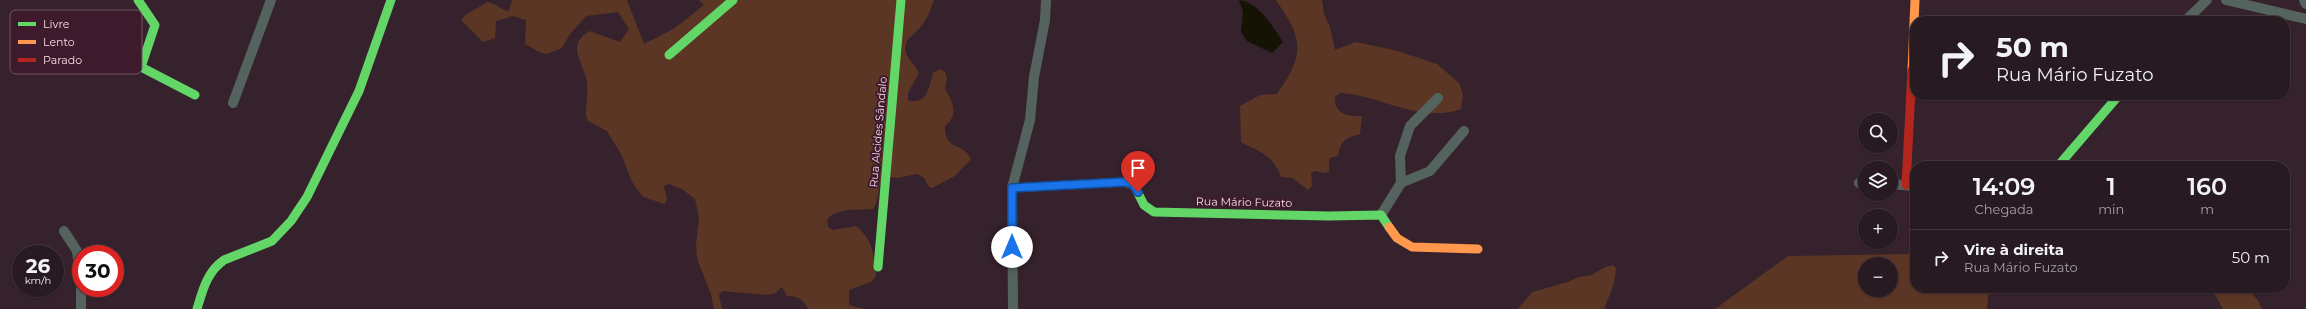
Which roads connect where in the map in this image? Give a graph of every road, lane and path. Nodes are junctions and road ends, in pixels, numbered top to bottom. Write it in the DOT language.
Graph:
graph roads {
  1 [pos="138,0"];
  2 [pos="271,0"];
  3 [pos="390,0"];
  4 [pos="733,0"];
  5 [pos="901,0"];
  6 [pos="1046,0"];
  7 [pos="1915,0"];
  8 [pos="2207,0"];
  9 [pos="2226,0"];
  10 [pos="2304,0"];
  11 [pos="2306,4"];
  12 [pos="1915,16"];
  13 [pos="2190,16"];
  14 [pos="2306,19"];
  15 [pos="669,55"];
  16 [pos="142,64"];
  17 [pos="142,68"];
  18 [pos="195,95"];
  19 [pos="1438,98"];
  20 [pos="1912,100"];
  21 [pos="2115,100"];
  22 [pos="233,103"];
  23 [pos="1464,131"];
  24 [pos="1911,161"];
  25 [pos="2062,161"];
  26 [pos="1401,183"];
  27 [pos="1898,184"];
  28 [pos="1910,185"];
  29 [pos="1012,188"];
  30 [pos="1381,215"];
  31 [pos="64,232"];
  32 [pos="1478,249"];
  33 [pos="878,267"];
  34 [pos="81,309"];
  35 [pos="197,309"];
  36 [pos="1013,309"];
  1 -- 16 [label="street"];
  2 -- 22 [label="street"];
  3 -- 35 [label="street"];
  4 -- 15 [label="street"];
  5 -- 33 [label="street, Rua Alcides Sândalo"];
  6 -- 29 [label="street"];
  7 -- 12 [label="street"];
  8 -- 13 [label="street"];
  9 -- 14 [label="street"];
  10 -- 11 [label="street"];
  17 -- 18 [label="street"];
  19 -- 26 [label="street"];
  20 -- 24 [label="street"];
  21 -- 25 [label="street"];
  23 -- 26 [label="street"];
  26 -- 30 [label="street"];
  27 -- 28 [label="street"];
  29 -- 30 [label="street, Rua Mário Fuzato"];
  29 -- 36 [label="street"];
  30 -- 32 [label="street"];
  31 -- 34 [label="street"];
}
